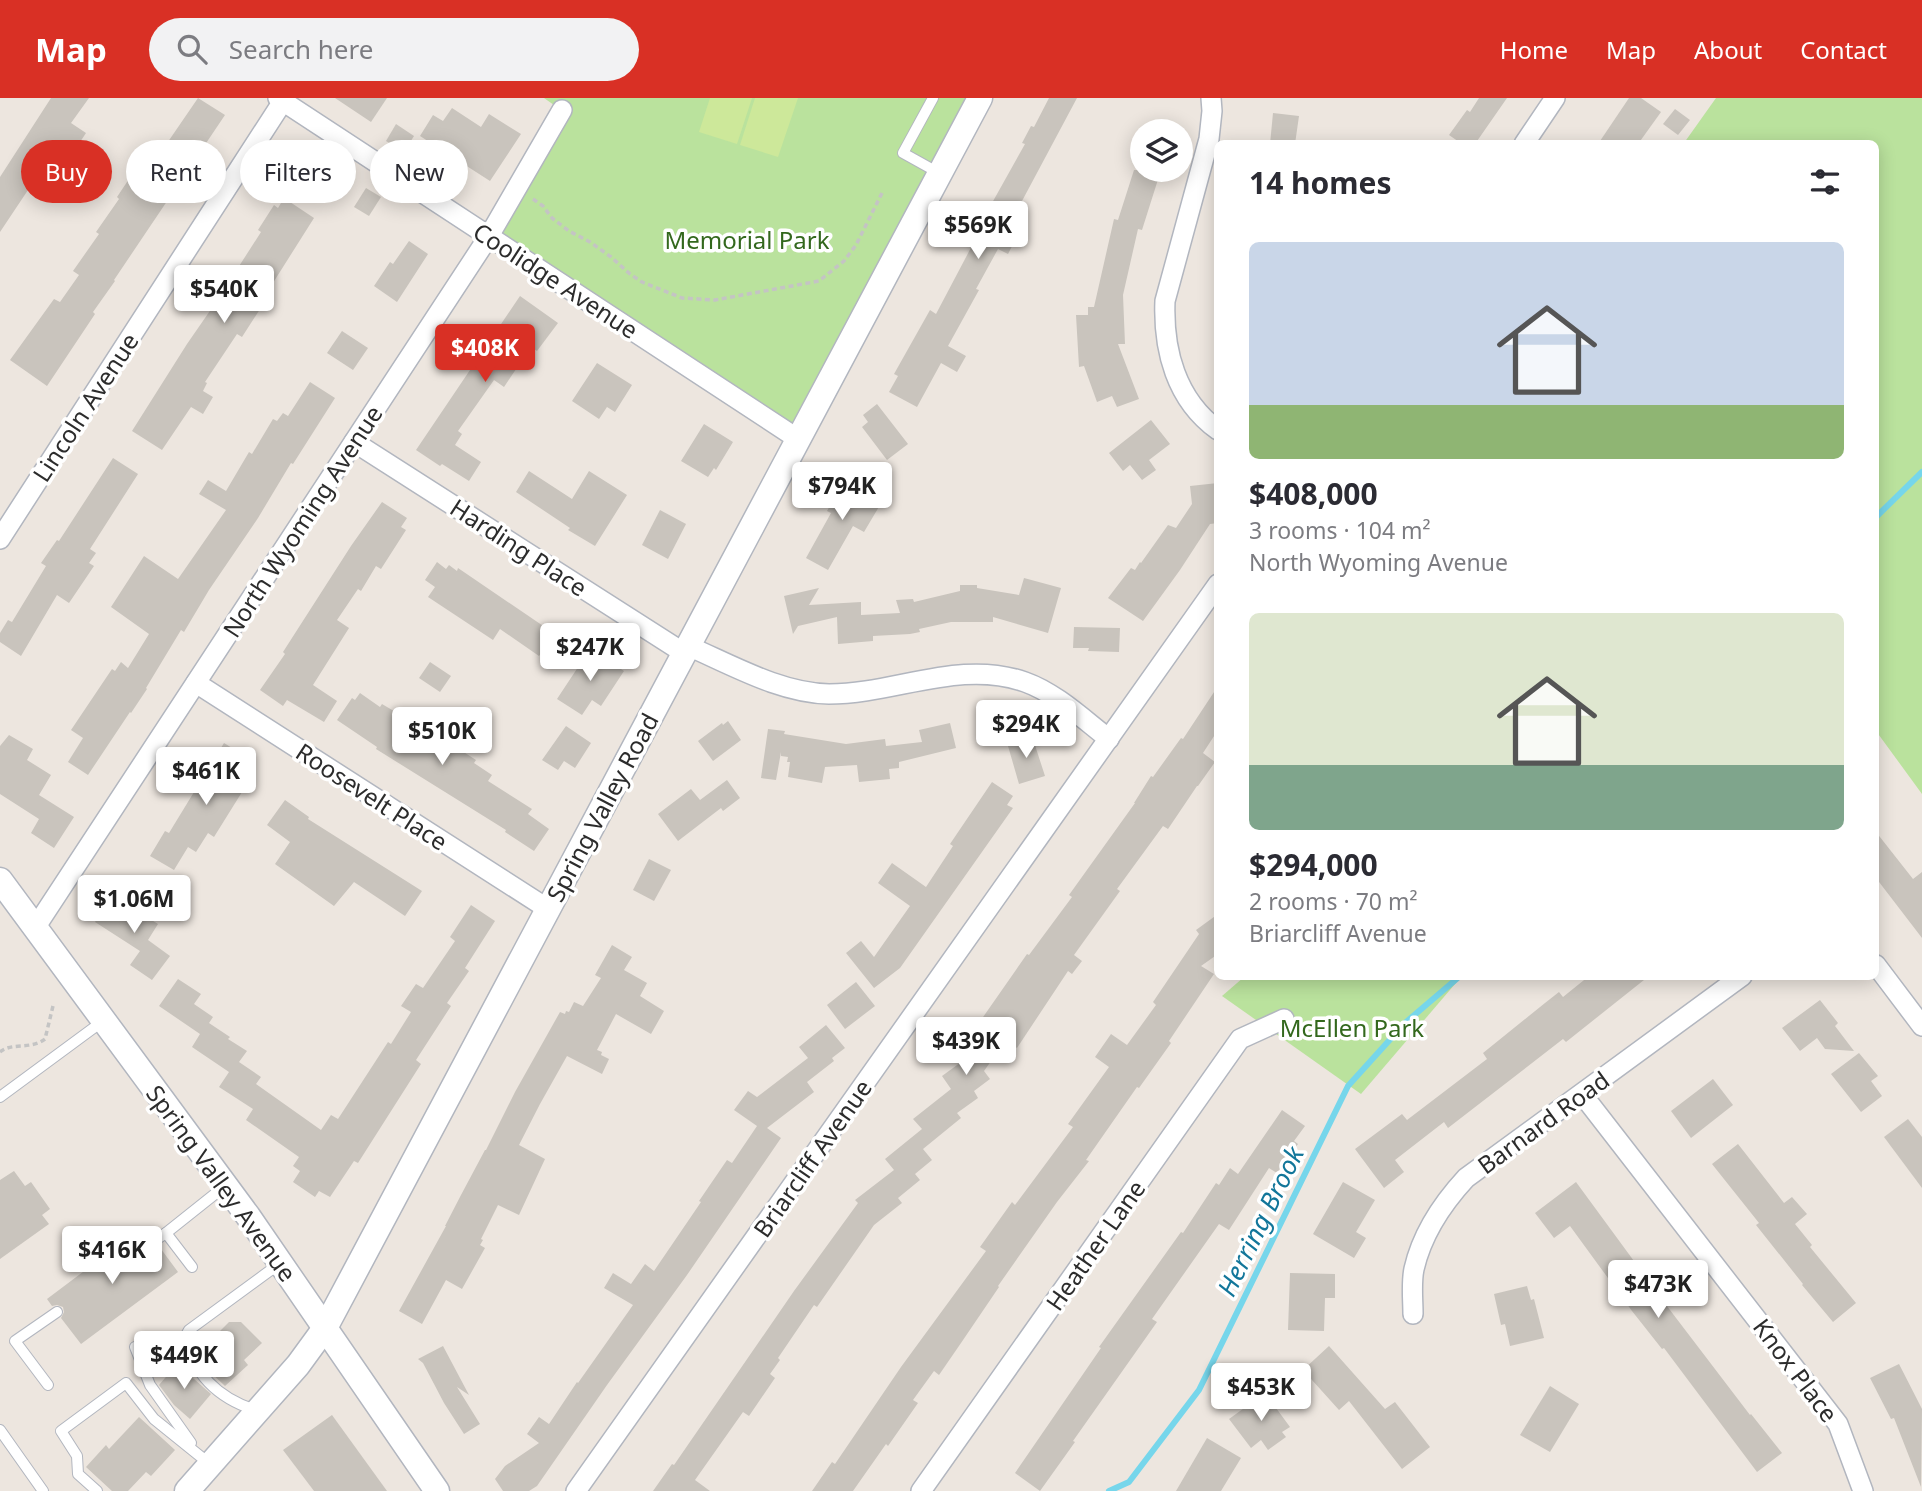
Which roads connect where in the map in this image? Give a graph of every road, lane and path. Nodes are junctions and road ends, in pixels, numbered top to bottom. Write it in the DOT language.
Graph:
graph roads {
  1 [pos="933,98"];
  2 [pos="980,98"];
  3 [pos="1211,98"];
  4 [pos="1555,98"];
  5 [pos="282,99"];
  6 [pos="562,110"];
  7 [pos="1527,140"];
  8 [pos="940,173"];
  9 [pos="517,187"];
  10 [pos="882,193"];
  11 [pos="489,236"];
  12 [pos="1214,427"];
  13 [pos="798,439"];
  14 [pos="354,442"];
  15 [pos="0,539"];
  16 [pos="1214,590"];
  17 [pos="686,650"];
  18 [pos="196,683"];
  19 [pos="1109,739"];
  20 [pos="0,880"];
  21 [pos="548,909"];
  22 [pos="35,928"];
  23 [pos="1879,969"];
  24 [pos="1737,980"];
  25 [pos="53,1006"];
  26 [pos="1284,1019"];
  27 [pos="104,1021"];
  28 [pos="1922,1026"];
  29 [pos="0,1052"];
  30 [pos="1582,1094"];
  31 [pos="0,1097"];
  32 [pos="226,1186"];
  33 [pos="166,1233"];
  34 [pos="151,1243"];
  35 [pos="281,1264"];
  36 [pos="192,1267"];
  37 [pos="57,1312"];
  38 [pos="1413,1314"];
  39 [pos="325,1328"];
  40 [pos="135,1347"];
  41 [pos="48,1385"];
  42 [pos="258,1411"];
  43 [pos="0,1430"];
  44 [pos="204,1459"];
  45 [pos="43,1491"];
  46 [pos="97,1491"];
  47 [pos="187,1491"];
  48 [pos="438,1491"];
  49 [pos="576,1491"];
  50 [pos="921,1491"];
  51 [pos="1863,1491"];
  1 -- 8 [label="lane"];
  2 -- 8 [label="street, Spring Valley Road"];
  3 -- 12 [label="street"];
  4 -- 7 [label="street"];
  5 -- 11 [label="street, Coolidge Avenue"];
  5 -- 15 [label="street, Lincoln Avenue"];
  6 -- 9 [label="street, North Wyoming Avenue"];
  8 -- 13 [label="street, Spring Valley Road"];
  9 -- 10 [label="path"];
  9 -- 11 [label="street, North Wyoming Avenue"];
  11 -- 13 [label="street, Coolidge Avenue"];
  11 -- 14 [label="street, North Wyoming Avenue"];
  13 -- 17 [label="street, Spring Valley Road"];
  14 -- 17 [label="street, Harding Place"];
  14 -- 18 [label="street, North Wyoming Avenue"];
  16 -- 19 [label="street, Briarcliff Avenue"];
  17 -- 19 [label="street, Harding Place"];
  17 -- 21 [label="street, Spring Valley Road"];
  18 -- 21 [label="street, Roosevelt Place"];
  18 -- 22 [label="street, North Wyoming Avenue"];
  19 -- 49 [label="street, Briarcliff Avenue"];
  20 -- 22 [label="street, Spring Valley Avenue"];
  21 -- 39 [label="street, Spring Valley Road"];
  22 -- 27 [label="street, Spring Valley Avenue"];
  23 -- 28 [label="street"];
  24 -- 30 [label="street, Barnard Road"];
  25 -- 29 [label="path"];
  26 -- 50 [label="street, Heather Lane"];
  27 -- 31 [label="lane"];
  27 -- 32 [label="street, Spring Valley Avenue"];
  30 -- 38 [label="street, Barnard Road"];
  30 -- 51 [label="street, Knox Place"];
  32 -- 33 [label="lane"];
  32 -- 35 [label="street, Spring Valley Avenue"];
  33 -- 34 [label="lane"];
  33 -- 36 [label="lane"];
  35 -- 39 [label="street, Spring Valley Avenue"];
  35 -- 42 [label="lane"];
  37 -- 41 [label="lane"];
  39 -- 42 [label="street, Spring Valley Road"];
  39 -- 48 [label="street, Spring Valley Avenue"];
  40 -- 44 [label="lane"];
  42 -- 44 [label="street, Spring Valley Road"];
  43 -- 45 [label="lane"];
  44 -- 46 [label="lane"];
  44 -- 47 [label="street, Spring Valley Road"];
}
